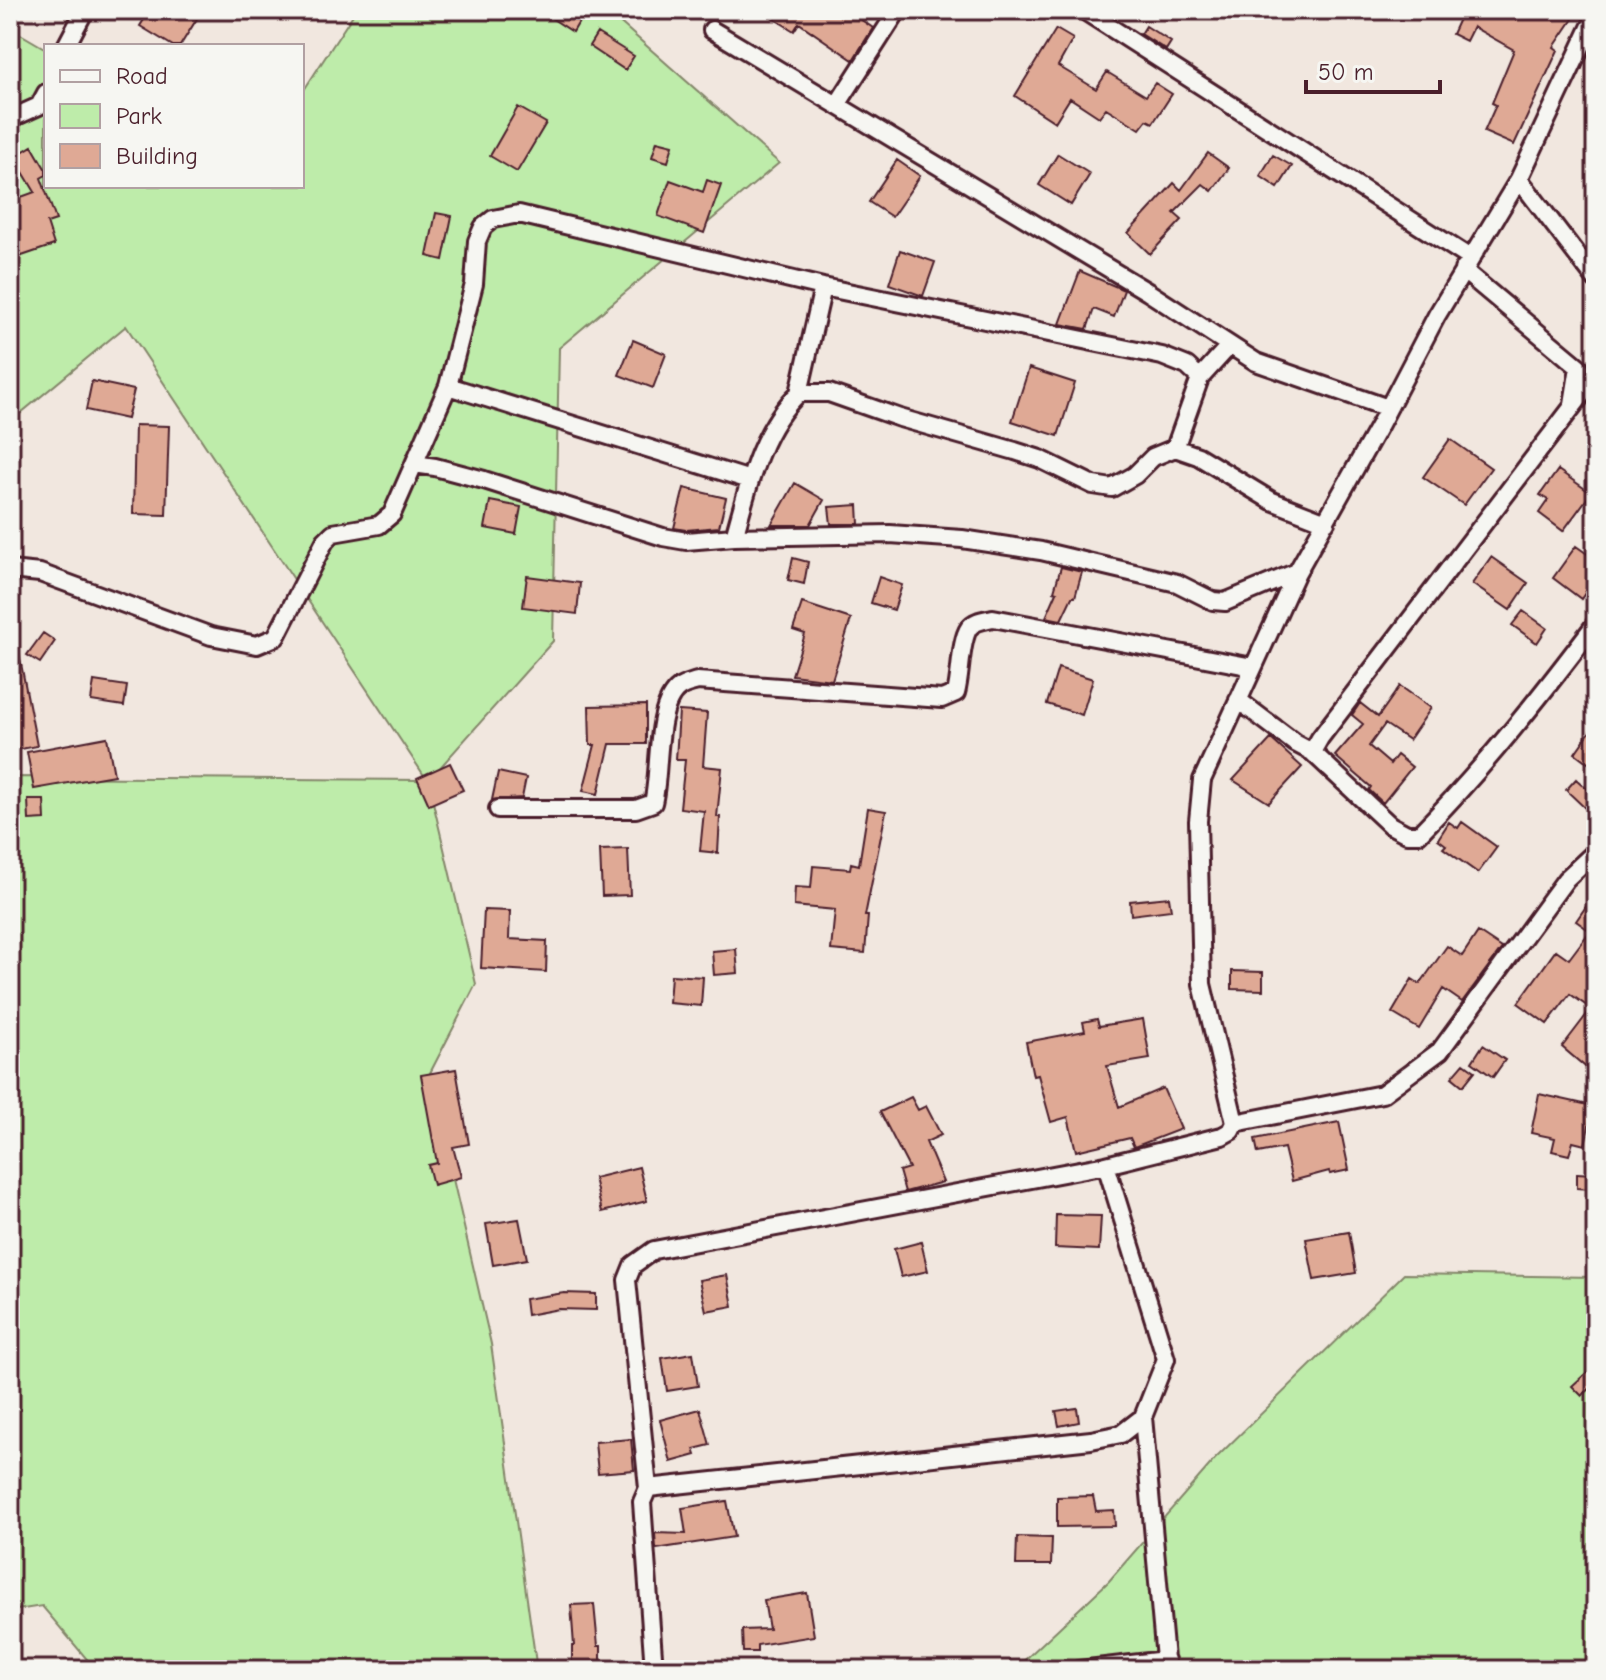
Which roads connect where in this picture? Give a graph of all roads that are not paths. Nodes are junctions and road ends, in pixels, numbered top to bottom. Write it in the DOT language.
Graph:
graph roads {
  1 [pos="85,10"];
  2 [pos="898,10"];
  3 [pos="1083,10"];
  4 [pos="1596,15"];
  5 [pos="712,30"];
  6 [pos="67,44"];
  7 [pos="44,97"];
  8 [pos="837,105"];
  9 [pos="10,119"];
  10 [pos="1519,179"];
  11 [pos="1467,264"];
  12 [pos="1596,280"];
  13 [pos="823,287"];
  14 [pos="1230,345"];
  15 [pos="1596,376"];
  16 [pos="1200,378"];
  17 [pos="448,386"];
  18 [pos="799,393"];
  19 [pos="1573,406"];
  20 [pos="1388,408"];
  21 [pos="1175,448"];
  22 [pos="414,464"];
  23 [pos="750,480"];
  24 [pos="1326,522"];
  25 [pos="734,537"];
  26 [pos="10,570"];
  27 [pos="1297,572"];
  28 [pos="1596,623"];
  29 [pos="1253,667"];
  30 [pos="1238,700"];
  31 [pos="1312,752"];
  32 [pos="498,809"];
  33 [pos="1596,851"];
  34 [pos="1235,1123"];
  35 [pos="1106,1165"];
  36 [pos="1143,1417"];
  37 [pos="648,1488"];
  38 [pos="1166,1665"];
  39 [pos="654,1670"];
  40 [pos="1079,1670"];
  1 -- 6 [label="street"];
  2 -- 8 [label="street"];
  3 -- 11 [label="street"];
  4 -- 10 [label="street"];
  5 -- 8 [label="street"];
  7 -- 9 [label="street"];
  8 -- 14 [label="street"];
  10 -- 11 [label="street"];
  10 -- 12 [label="street"];
  11 -- 19 [label="street"];
  11 -- 20 [label="street"];
  13 -- 16 [label="street"];
  13 -- 17 [label="street"];
  13 -- 18 [label="street"];
  14 -- 16 [label="street"];
  14 -- 20 [label="street"];
  15 -- 19 [label="street"];
  16 -- 21 [label="street"];
  17 -- 22 [label="street"];
  17 -- 23 [label="street"];
  18 -- 21 [label="street"];
  18 -- 23 [label="street"];
  19 -- 31 [label="street"];
  20 -- 24 [label="street"];
  21 -- 24 [label="street"];
  22 -- 25 [label="street"];
  22 -- 26 [label="street"];
  23 -- 25 [label="street"];
  24 -- 27 [label="street"];
  25 -- 27 [label="street"];
  27 -- 29 [label="street"];
  28 -- 31 [label="street"];
  29 -- 30 [label="street"];
  29 -- 32 [label="street"];
  30 -- 31 [label="street"];
  30 -- 34 [label="street"];
  33 -- 34 [label="street"];
  34 -- 35 [label="street"];
  35 -- 36 [label="street"];
  35 -- 37 [label="street"];
  36 -- 37 [label="street"];
  36 -- 38 [label="street"];
  37 -- 39 [label="street"];
  38 -- 40 [label="street"];
}
